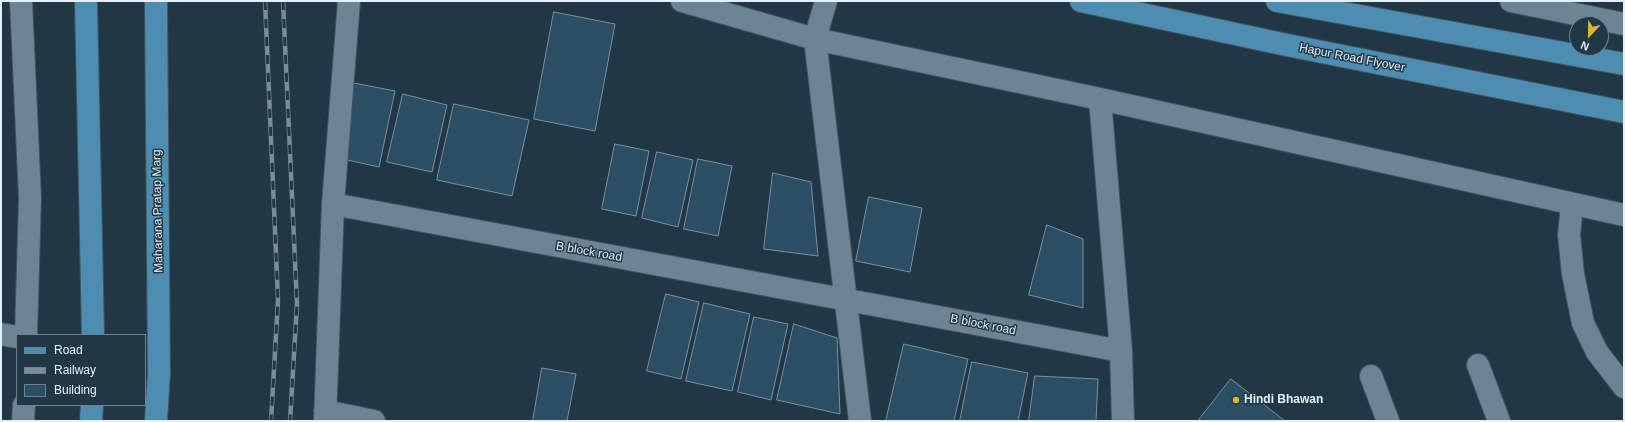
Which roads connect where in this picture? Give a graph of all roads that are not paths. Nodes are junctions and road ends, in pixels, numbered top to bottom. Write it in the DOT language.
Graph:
graph roads {
  1 [pos="21,1"];
  2 [pos="86,1"];
  3 [pos="156,1"];
  4 [pos="349,1"];
  5 [pos="682,1"];
  6 [pos="826,1"];
  7 [pos="1081,1"];
  8 [pos="1277,1"];
  9 [pos="1511,1"];
  10 [pos="1624,24"];
  11 [pos="815,39"];
  12 [pos="1624,64"];
  13 [pos="1100,100"];
  14 [pos="1624,112"];
  15 [pos="333,204"];
  16 [pos="1572,205"];
  17 [pos="1624,215"];
  18 [pos="846,299"];
  19 [pos="1,334"];
  20 [pos="26,334"];
  21 [pos="94,334"];
  22 [pos="16,337"];
  23 [pos="1121,351"];
  24 [pos="1478,365"];
  25 [pos="1371,376"];
  26 [pos="1624,387"];
  27 [pos="24,406"];
  28 [pos="92,406"];
  29 [pos="325,416"];
  30 [pos="23,421"];
  31 [pos="91,421"];
  32 [pos="156,421"];
  33 [pos="374,421"];
  34 [pos="860,421"];
  35 [pos="1123,421"];
  36 [pos="1388,421"];
  37 [pos="1499,421"];
  1 -- 20 [label="street"];
  2 -- 21 [label="main road"];
  3 -- 32 [label="main road, Maharana Pratap Marg"];
  4 -- 15 [label="street"];
  5 -- 11 [label="street"];
  6 -- 11 [label="street"];
  7 -- 14 [label="main road, Hapur Road Flyover"];
  8 -- 12 [label="main road"];
  9 -- 10 [label="street"];
  11 -- 13 [label="street"];
  11 -- 18 [label="street"];
  13 -- 16 [label="street"];
  13 -- 23 [label="street"];
  15 -- 18 [label="street, B block road"];
  15 -- 29 [label="street"];
  16 -- 17 [label="street"];
  16 -- 26 [label="street"];
  18 -- 23 [label="street, B block road"];
  18 -- 34 [label="street"];
  19 -- 22 [label="street"];
  23 -- 35 [label="street"];
  24 -- 37 [label="street"];
  25 -- 36 [label="street"];
  27 -- 30 [label="street"];
  28 -- 31 [label="main road"];
  29 -- 33 [label="street"];
}
